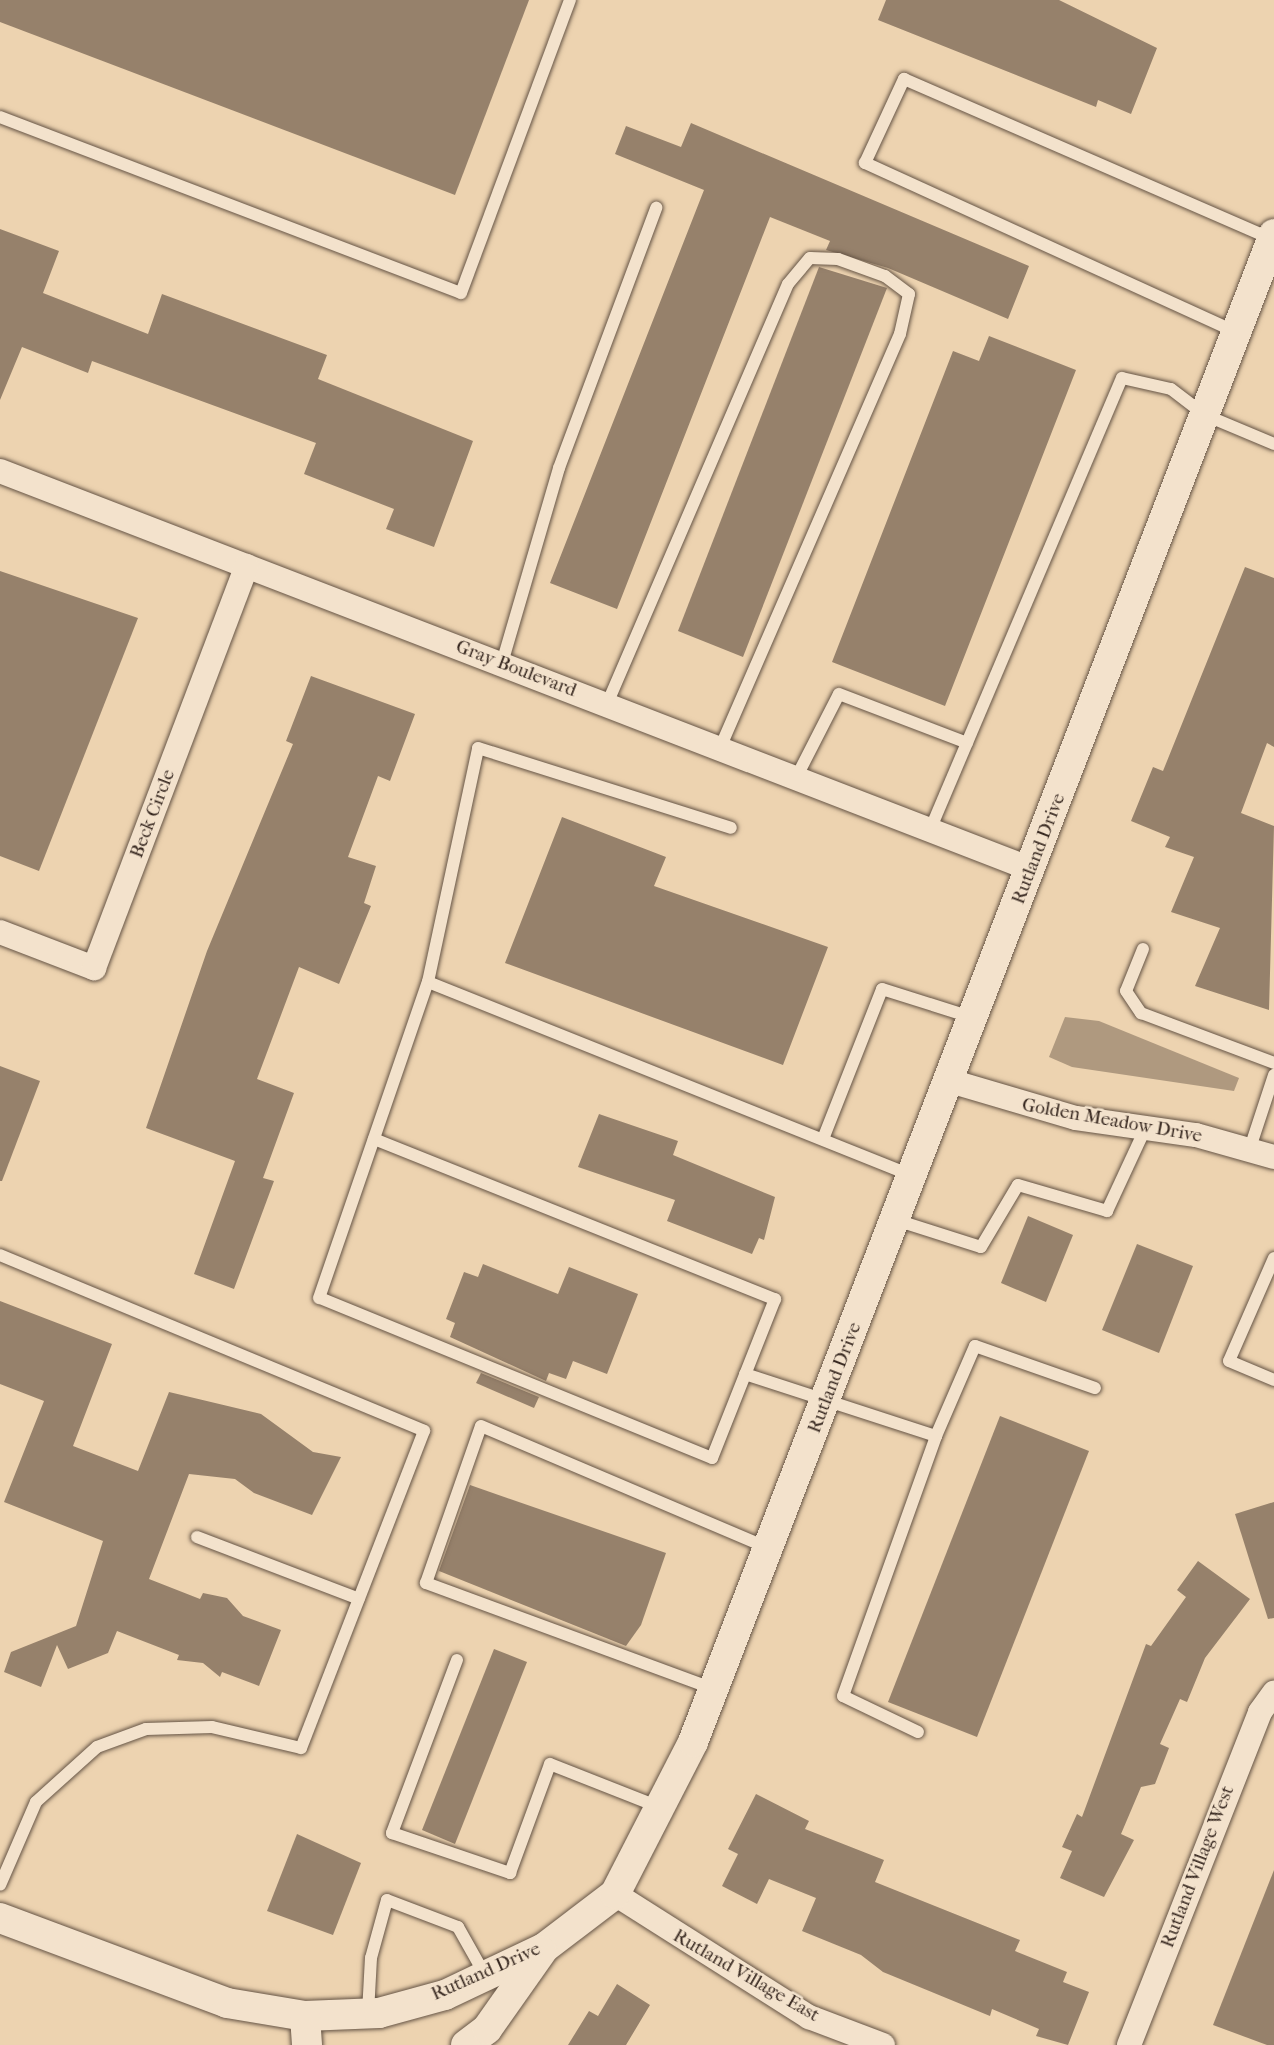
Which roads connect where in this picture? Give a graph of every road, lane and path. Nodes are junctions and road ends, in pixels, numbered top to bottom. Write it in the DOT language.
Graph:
graph roads {
  1 [pos="570,0"];
  2 [pos="0,117"];
  3 [pos="656,208"];
  4 [pos="1273,237"];
  5 [pos="1236,333"];
  6 [pos="1205,415"];
  7 [pos="1274,444"];
  8 [pos="0,471"];
  9 [pos="247,566"];
  10 [pos="502,663"];
  11 [pos="607,704"];
  12 [pos="967,743"];
  13 [pos="720,748"];
  14 [pos="796,778"];
  15 [pos="731,828"];
  16 [pos="930,830"];
  17 [pos="1031,869"];
  18 [pos="0,932"];
  19 [pos="1143,949"];
  20 [pos="428,982"];
  21 [pos="975,1018"];
  22 [pos="1274,1063"];
  23 [pos="1274,1075"];
  24 [pos="950,1082"];
  25 [pos="1145,1129"];
  26 [pos="374,1139"];
  27 [pos="823,1139"];
  28 [pos="1250,1148"];
  29 [pos="1274,1157"];
  30 [pos="914,1176"];
  31 [pos="896,1220"];
  32 [pos="0,1255"];
  33 [pos="1274,1258"];
  34 [pos="745,1374"];
  35 [pos="1274,1380"];
  36 [pos="1095,1388"];
  37 [pos="826,1399"];
  38 [pos="936,1436"];
  39 [pos="197,1537"];
  40 [pos="769,1548"];
  41 [pos="359,1599"];
  42 [pos="457,1660"];
  43 [pos="714,1689"];
  44 [pos="1274,1693"];
  45 [pos="918,1732"];
  46 [pos="663,1809"];
  47 [pos="0,1885"];
  48 [pos="615,1894"];
  49 [pos="0,1918"];
  50 [pos="544,1948"];
  51 [pos="485,1976"];
  52 [pos="368,2014"];
  53 [pos="306,2031"];
  54 [pos="466,2045"];
  55 [pos="883,2045"];
  56 [pos="1129,2045"];
  1 -- 2 [label="lane"];
  3 -- 10 [label="lane"];
  4 -- 5 [label="street, Rutland Drive"];
  4 -- 5 [label="lane"];
  5 -- 6 [label="street, Rutland Drive"];
  6 -- 7 [label="lane"];
  6 -- 12 [label="lane"];
  6 -- 17 [label="street, Rutland Drive"];
  8 -- 9 [label="street, Gray Boulevard"];
  9 -- 10 [label="street, Gray Boulevard"];
  9 -- 18 [label="street, Beck Circle"];
  10 -- 11 [label="street, Gray Boulevard"];
  11 -- 13 [label="street, Gray Boulevard"];
  11 -- 13 [label="lane"];
  12 -- 14 [label="lane"];
  12 -- 16 [label="lane"];
  13 -- 14 [label="street, Gray Boulevard"];
  14 -- 16 [label="street, Gray Boulevard"];
  15 -- 20 [label="lane"];
  16 -- 17 [label="street, Gray Boulevard"];
  17 -- 21 [label="street, Rutland Drive"];
  19 -- 22 [label="lane"];
  20 -- 26 [label="lane"];
  20 -- 27 [label="lane"];
  21 -- 24 [label="street, Rutland Drive"];
  21 -- 27 [label="lane"];
  23 -- 28 [label="lane"];
  24 -- 25 [label="street, Golden Meadow Drive"];
  24 -- 30 [label="street, Rutland Drive"];
  25 -- 28 [label="street, Golden Meadow Drive"];
  25 -- 31 [label="lane"];
  26 -- 34 [label="lane"];
  26 -- 34 [label="lane"];
  27 -- 30 [label="lane"];
  28 -- 29 [label="street, Golden Meadow Drive"];
  30 -- 31 [label="street, Rutland Drive"];
  31 -- 37 [label="street, Rutland Drive"];
  32 -- 41 [label="lane"];
  33 -- 35 [label="lane"];
  34 -- 37 [label="lane"];
  36 -- 38 [label="lane"];
  37 -- 38 [label="lane"];
  37 -- 40 [label="street, Rutland Drive"];
  38 -- 45 [label="lane"];
  39 -- 41 [label="lane"];
  40 -- 43 [label="street, Rutland Drive"];
  40 -- 43 [label="lane"];
  41 -- 47 [label="lane"];
  42 -- 46 [label="lane"];
  43 -- 46 [label="street, Rutland Drive"];
  44 -- 56 [label="street, Rutland Village West"];
  46 -- 48 [label="street, Rutland Drive"];
  48 -- 50 [label="street, Rutland Drive"];
  48 -- 55 [label="street, Rutland Village East"];
  49 -- 53 [label="street, Rutland Drive"];
  50 -- 51 [label="street, Rutland Drive"];
  50 -- 54 [label="street"];
  51 -- 52 [label="street, Rutland Drive"];
  51 -- 52 [label="lane"];
  52 -- 53 [label="street, Rutland Drive"];
}
